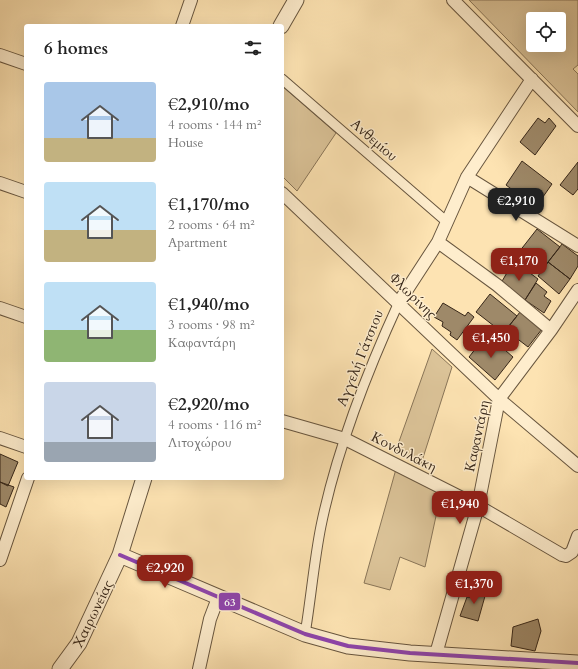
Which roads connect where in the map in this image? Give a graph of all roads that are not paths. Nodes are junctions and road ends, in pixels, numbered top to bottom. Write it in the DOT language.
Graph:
graph roads {
  1 [pos="191,0"];
  2 [pos="296,0"];
  3 [pos="453,0"];
  4 [pos="183,24"];
  5 [pos="282,24"];
  6 [pos="0,55"];
  7 [pos="24,63"];
  8 [pos="532,79"];
  9 [pos="284,81"];
  10 [pos="578,126"];
  11 [pos="467,177"];
  12 [pos="0,183"];
  13 [pos="24,191"];
  14 [pos="284,195"];
  15 [pos="447,222"];
  16 [pos="438,242"];
  17 [pos="578,246"];
  18 [pos="578,290"];
  19 [pos="398,302"];
  20 [pos="0,308"];
  21 [pos="24,316"];
  22 [pos="551,330"];
  23 [pos="499,399"];
  24 [pos="284,422"];
  25 [pos="0,438"];
  26 [pos="345,439"];
  27 [pos="24,446"];
  28 [pos="578,466"];
  29 [pos="27,480"];
  30 [pos="143,480"];
  31 [pos="478,506"];
  32 [pos="578,536"];
  33 [pos="120,556"];
  34 [pos="0,560"];
  35 [pos="218,598"];
  36 [pos="305,634"];
  37 [pos="436,654"];
  38 [pos="576,665"];
  39 [pos="60,669"];
  40 [pos="199,669"];
  1 -- 4 [label="street"];
  2 -- 5 [label="street"];
  3 -- 8 [label="street"];
  6 -- 7 [label="street"];
  8 -- 10 [label="street"];
  8 -- 11 [label="street, Αγγελή Γάτσιου"];
  9 -- 15 [label="street, Ανθεμίου"];
  11 -- 15 [label="street, Αγγελή Γάτσιου"];
  11 -- 17 [label="street"];
  12 -- 13 [label="street"];
  14 -- 19 [label="street, Φλωρίνης"];
  15 -- 16 [label="street, Αγγελή Γάτσιου"];
  16 -- 19 [label="street, Αγγελή Γάτσιου"];
  16 -- 22 [label="street"];
  18 -- 22 [label="street, Καφαντάρη"];
  19 -- 23 [label="street, Φλωρίνης"];
  19 -- 26 [label="street, Αγγελή Γάτσιου"];
  20 -- 21 [label="street"];
  22 -- 23 [label="street, Καφαντάρη"];
  23 -- 28 [label="street, Φλωρίνης"];
  23 -- 31 [label="street, Καφαντάρη"];
  24 -- 26 [label="street, Κονδυλάκη"];
  25 -- 27 [label="street"];
  26 -- 31 [label="street, Κονδυλάκη"];
  26 -- 36 [label="street, Αγγελή Γάτσιου"];
  29 -- 34 [label="street"];
  30 -- 33 [label="street, Χαιρωνείας"];
  31 -- 32 [label="street, Κονδυλάκη"];
  31 -- 37 [label="street, Καφαντάρη"];
  33 -- 35 [label="street"];
  33 -- 39 [label="street, Χαιρωνείας"];
  35 -- 36 [label="street"];
  35 -- 40 [label="street"];
  36 -- 37 [label="street"];
  37 -- 38 [label="street"];
}
